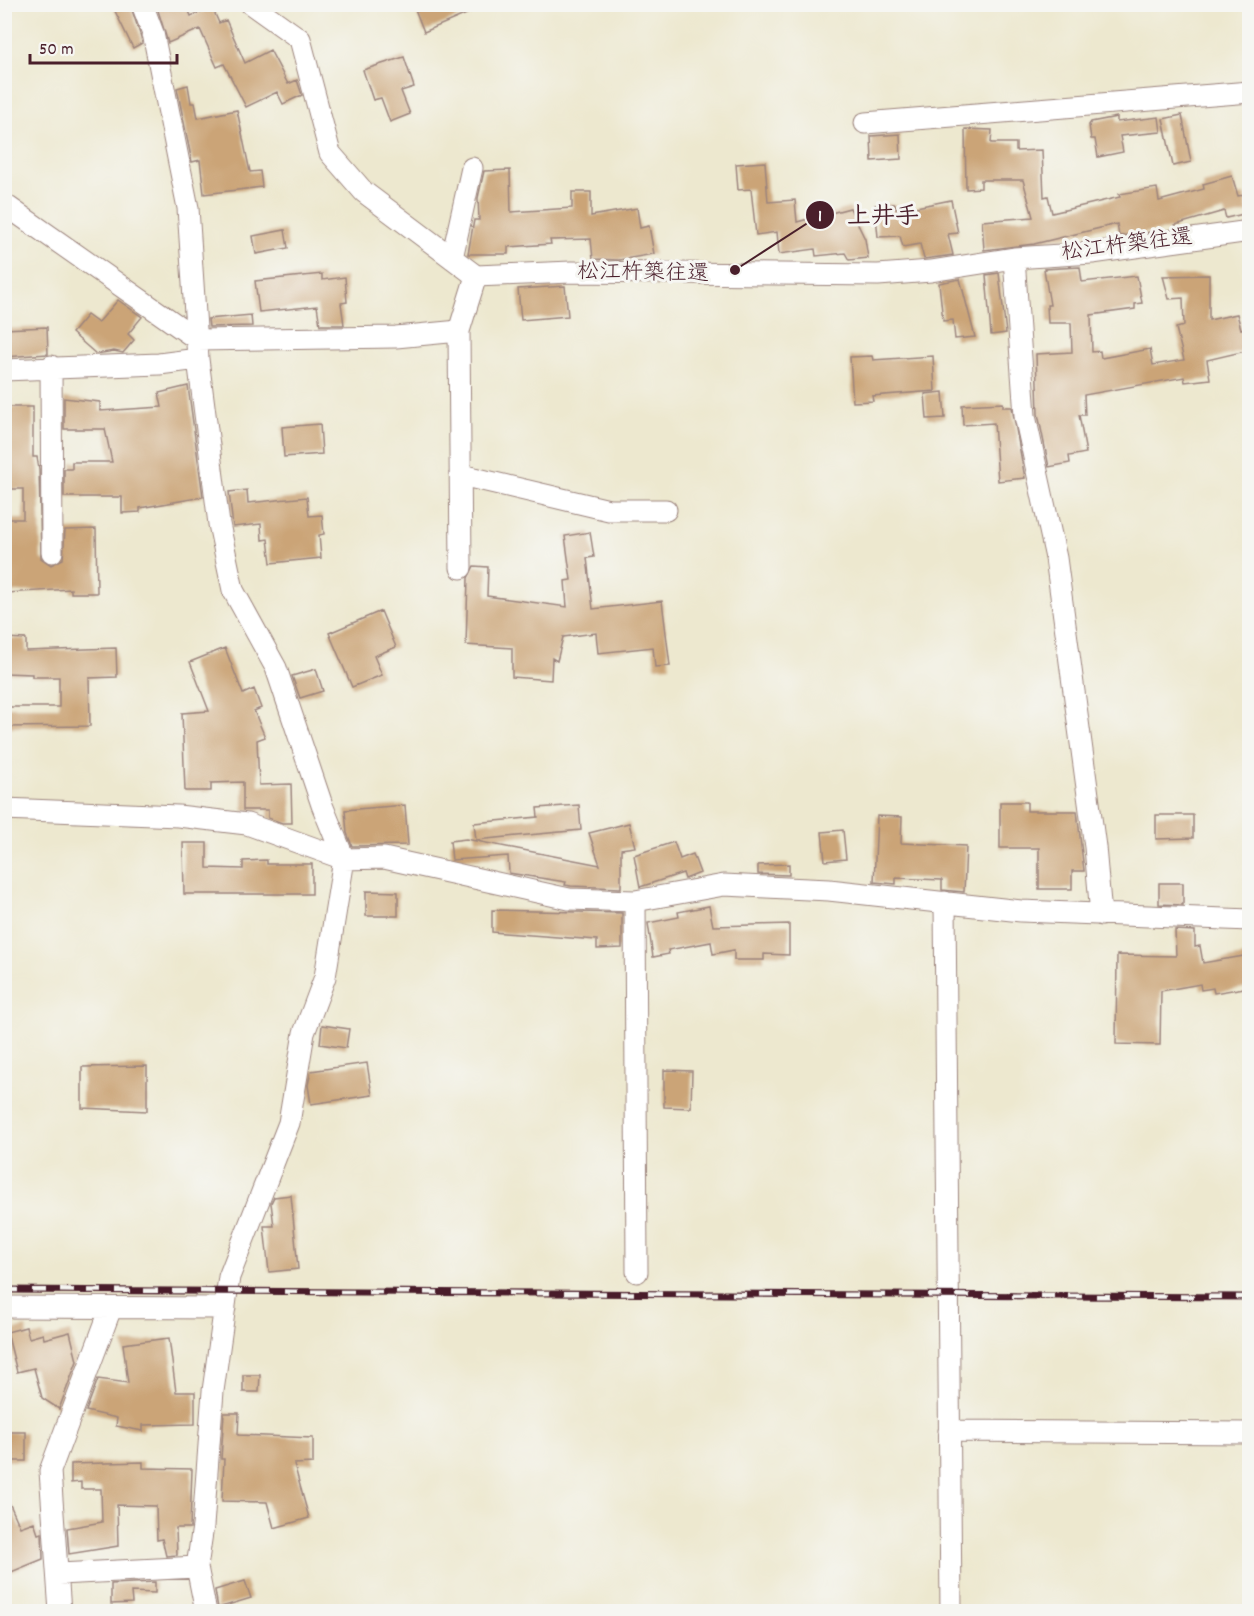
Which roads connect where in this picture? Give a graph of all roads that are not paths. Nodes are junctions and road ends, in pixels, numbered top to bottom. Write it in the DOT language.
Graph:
graph roads {
  1 [pos="142,4"];
  2 [pos="254,5"];
  3 [pos="1250,92"];
  4 [pos="865,123"];
  5 [pos="472,168"];
  6 [pos="4,204"];
  7 [pos="1250,231"];
  8 [pos="452,258"];
  9 [pos="1014,258"];
  10 [pos="476,276"];
  11 [pos="459,331"];
  12 [pos="198,350"];
  13 [pos="51,366"];
  14 [pos="4,370"];
  15 [pos="460,476"];
  16 [pos="666,510"];
  17 [pos="52,552"];
  18 [pos="461,568"];
  19 [pos="4,809"];
  20 [pos="344,859"];
  21 [pos="635,901"];
  22 [pos="945,902"];
  23 [pos="1101,915"];
  24 [pos="1250,920"];
  25 [pos="637,1272"];
  26 [pos="4,1307"];
  27 [pos="111,1308"];
  28 [pos="225,1308"];
  29 [pos="949,1431"];
  30 [pos="1250,1433"];
  31 [pos="197,1567"];
  32 [pos="59,1574"];
  33 [pos="60,1611"];
  34 [pos="206,1611"];
  35 [pos="951,1611"];
  1 -- 12 [label="street"];
  2 -- 8 [label="street"];
  3 -- 4 [label="street"];
  5 -- 8 [label="street"];
  6 -- 12 [label="street"];
  7 -- 9 [label="street, 松江杵築往還"];
  8 -- 10 [label="street"];
  9 -- 10 [label="street, 松江杵築往還"];
  9 -- 23 [label="street"];
  10 -- 11 [label="street"];
  11 -- 12 [label="street"];
  11 -- 15 [label="street"];
  12 -- 13 [label="street"];
  12 -- 20 [label="street"];
  13 -- 14 [label="street"];
  13 -- 17 [label="street"];
  15 -- 16 [label="street"];
  15 -- 18 [label="street"];
  19 -- 20 [label="street"];
  20 -- 21 [label="street"];
  20 -- 28 [label="street"];
  21 -- 22 [label="street"];
  21 -- 25 [label="street"];
  22 -- 23 [label="street"];
  22 -- 29 [label="street"];
  23 -- 24 [label="street"];
  26 -- 27 [label="street"];
  27 -- 28 [label="street"];
  27 -- 32 [label="street"];
  28 -- 31 [label="street"];
  29 -- 30 [label="street"];
  29 -- 35 [label="street"];
  31 -- 32 [label="street"];
  31 -- 34 [label="street"];
  32 -- 33 [label="street"];
}
